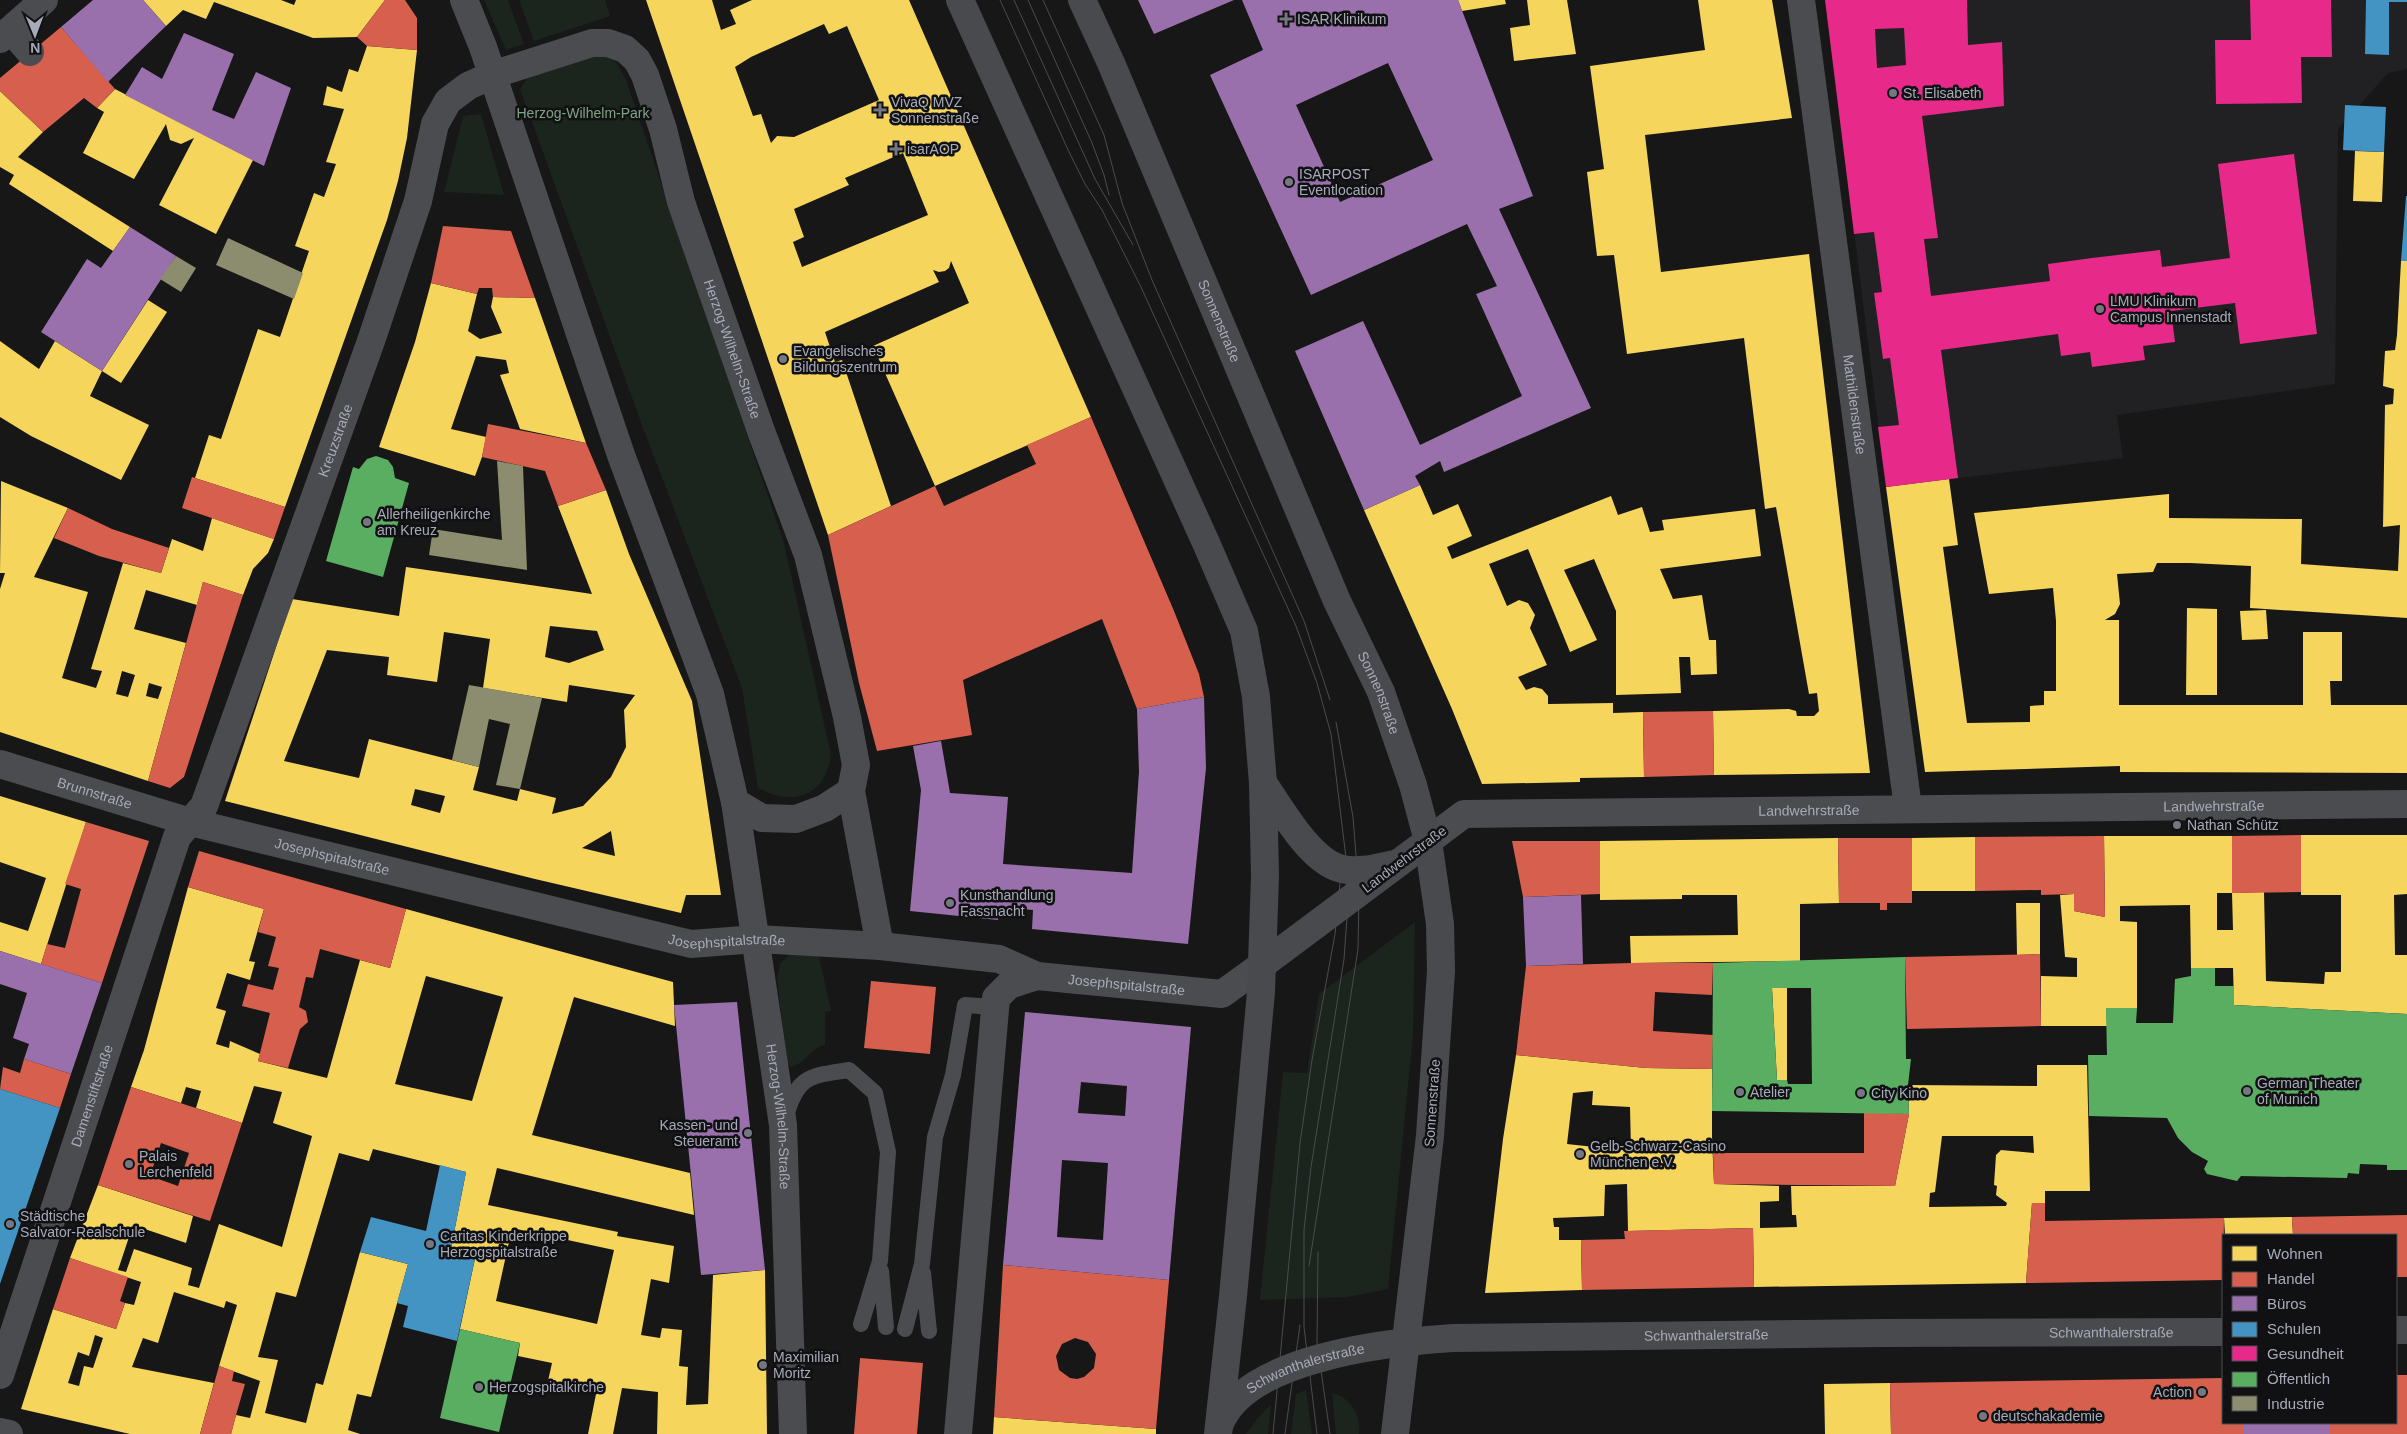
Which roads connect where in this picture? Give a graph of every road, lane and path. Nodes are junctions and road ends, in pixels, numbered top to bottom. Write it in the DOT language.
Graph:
graph roads {
  1 [pos="44,0"];
  2 [pos="464,0"];
  3 [pos="960,0"];
  4 [pos="1082,0"];
  5 [pos="1801,0"];
  6 [pos="5,34"];
  7 [pos="30,52"];
  8 [pos="492,75"];
  9 [pos="0,764"];
  10 [pos="1263,783"];
  11 [pos="851,791"];
  12 [pos="735,802"];
  13 [pos="2407,804"];
  14 [pos="1908,808"];
  15 [pos="190,822"];
  16 [pos="1428,841"];
  17 [pos="1399,863"];
  18 [pos="756,939"];
  19 [pos="880,946"];
  20 [pos="1262,965"];
  21 [pos="1037,976"];
  22 [pos="995,1007"];
  23 [pos="783,1125"];
  24 [pos="880,1261"];
  25 [pos="922,1264"];
  26 [pos="861,1324"];
  27 [pos="886,1327"];
  28 [pos="904,1329"];
  29 [pos="929,1331"];
  30 [pos="2222,1332"];
  31 [pos="1406,1341"];
  32 [pos="0,1375"];
  33 [pos="0,1432"];
  34 [pos="1218,1432"];
  35 [pos="9,1434"];
  36 [pos="793,1434"];
  37 [pos="958,1434"];
  38 [pos="1396,1434"];
  1 -- 6 [label="street"];
  2 -- 8 [label="street, Herzog-Wilhelm-Straße"];
  3 -- 10 [label="main road"];
  4 -- 16 [label="main road, Sonnenstraße"];
  5 -- 14 [label="street, Mathildenstraße"];
  6 -- 7 [label="street"];
  8 -- 11 [label="street, Herzog-Wilhelm-Straße"];
  8 -- 12 [label="street, Herzog-Wilhelm-Straße"];
  8 -- 15 [label="street, Kreuzstraße"];
  9 -- 15 [label="street, Brunnstraße"];
  10 -- 17 [label="main road"];
  10 -- 20 [label="main road"];
  11 -- 12 [label="street"];
  11 -- 19 [label="street, Herzog-Wilhelm-Straße"];
  12 -- 18 [label="street, Herzog-Wilhelm-Straße"];
  13 -- 14 [label="street, Landwehrstraße"];
  14 -- 16 [label="street, Landwehrstraße"];
  15 -- 18 [label="street, Josephspitalstraße"];
  15 -- 32 [label="street, Damenstiftstraße"];
  16 -- 17 [label="main road, Landwehrstraße"];
  16 -- 31 [label="main road, Sonnenstraße"];
  17 -- 20 [label="main road, Landwehrstraße"];
  18 -- 19 [label="street, Josephspitalstraße"];
  18 -- 23 [label="street, Herzog-Wilhelm-Straße"];
  19 -- 21 [label="street, Josephspitalstraße"];
  20 -- 21 [label="street, Josephspitalstraße"];
  20 -- 34 [label="main road"];
  21 -- 22 [label="street"];
  22 -- 25 [label="lane"];
  22 -- 37 [label="street"];
  23 -- 24 [label="lane"];
  23 -- 36 [label="street, Herzog-Wilhelm-Straße"];
  24 -- 26 [label="lane"];
  24 -- 27 [label="lane"];
  25 -- 28 [label="lane"];
  25 -- 29 [label="lane"];
  30 -- 31 [label="main road, Schwanthalerstraße"];
  31 -- 34 [label="main road, Schwanthalerstraße"];
  31 -- 38 [label="main road, Sonnenstraße"];
  33 -- 35 [label="street"];
}
